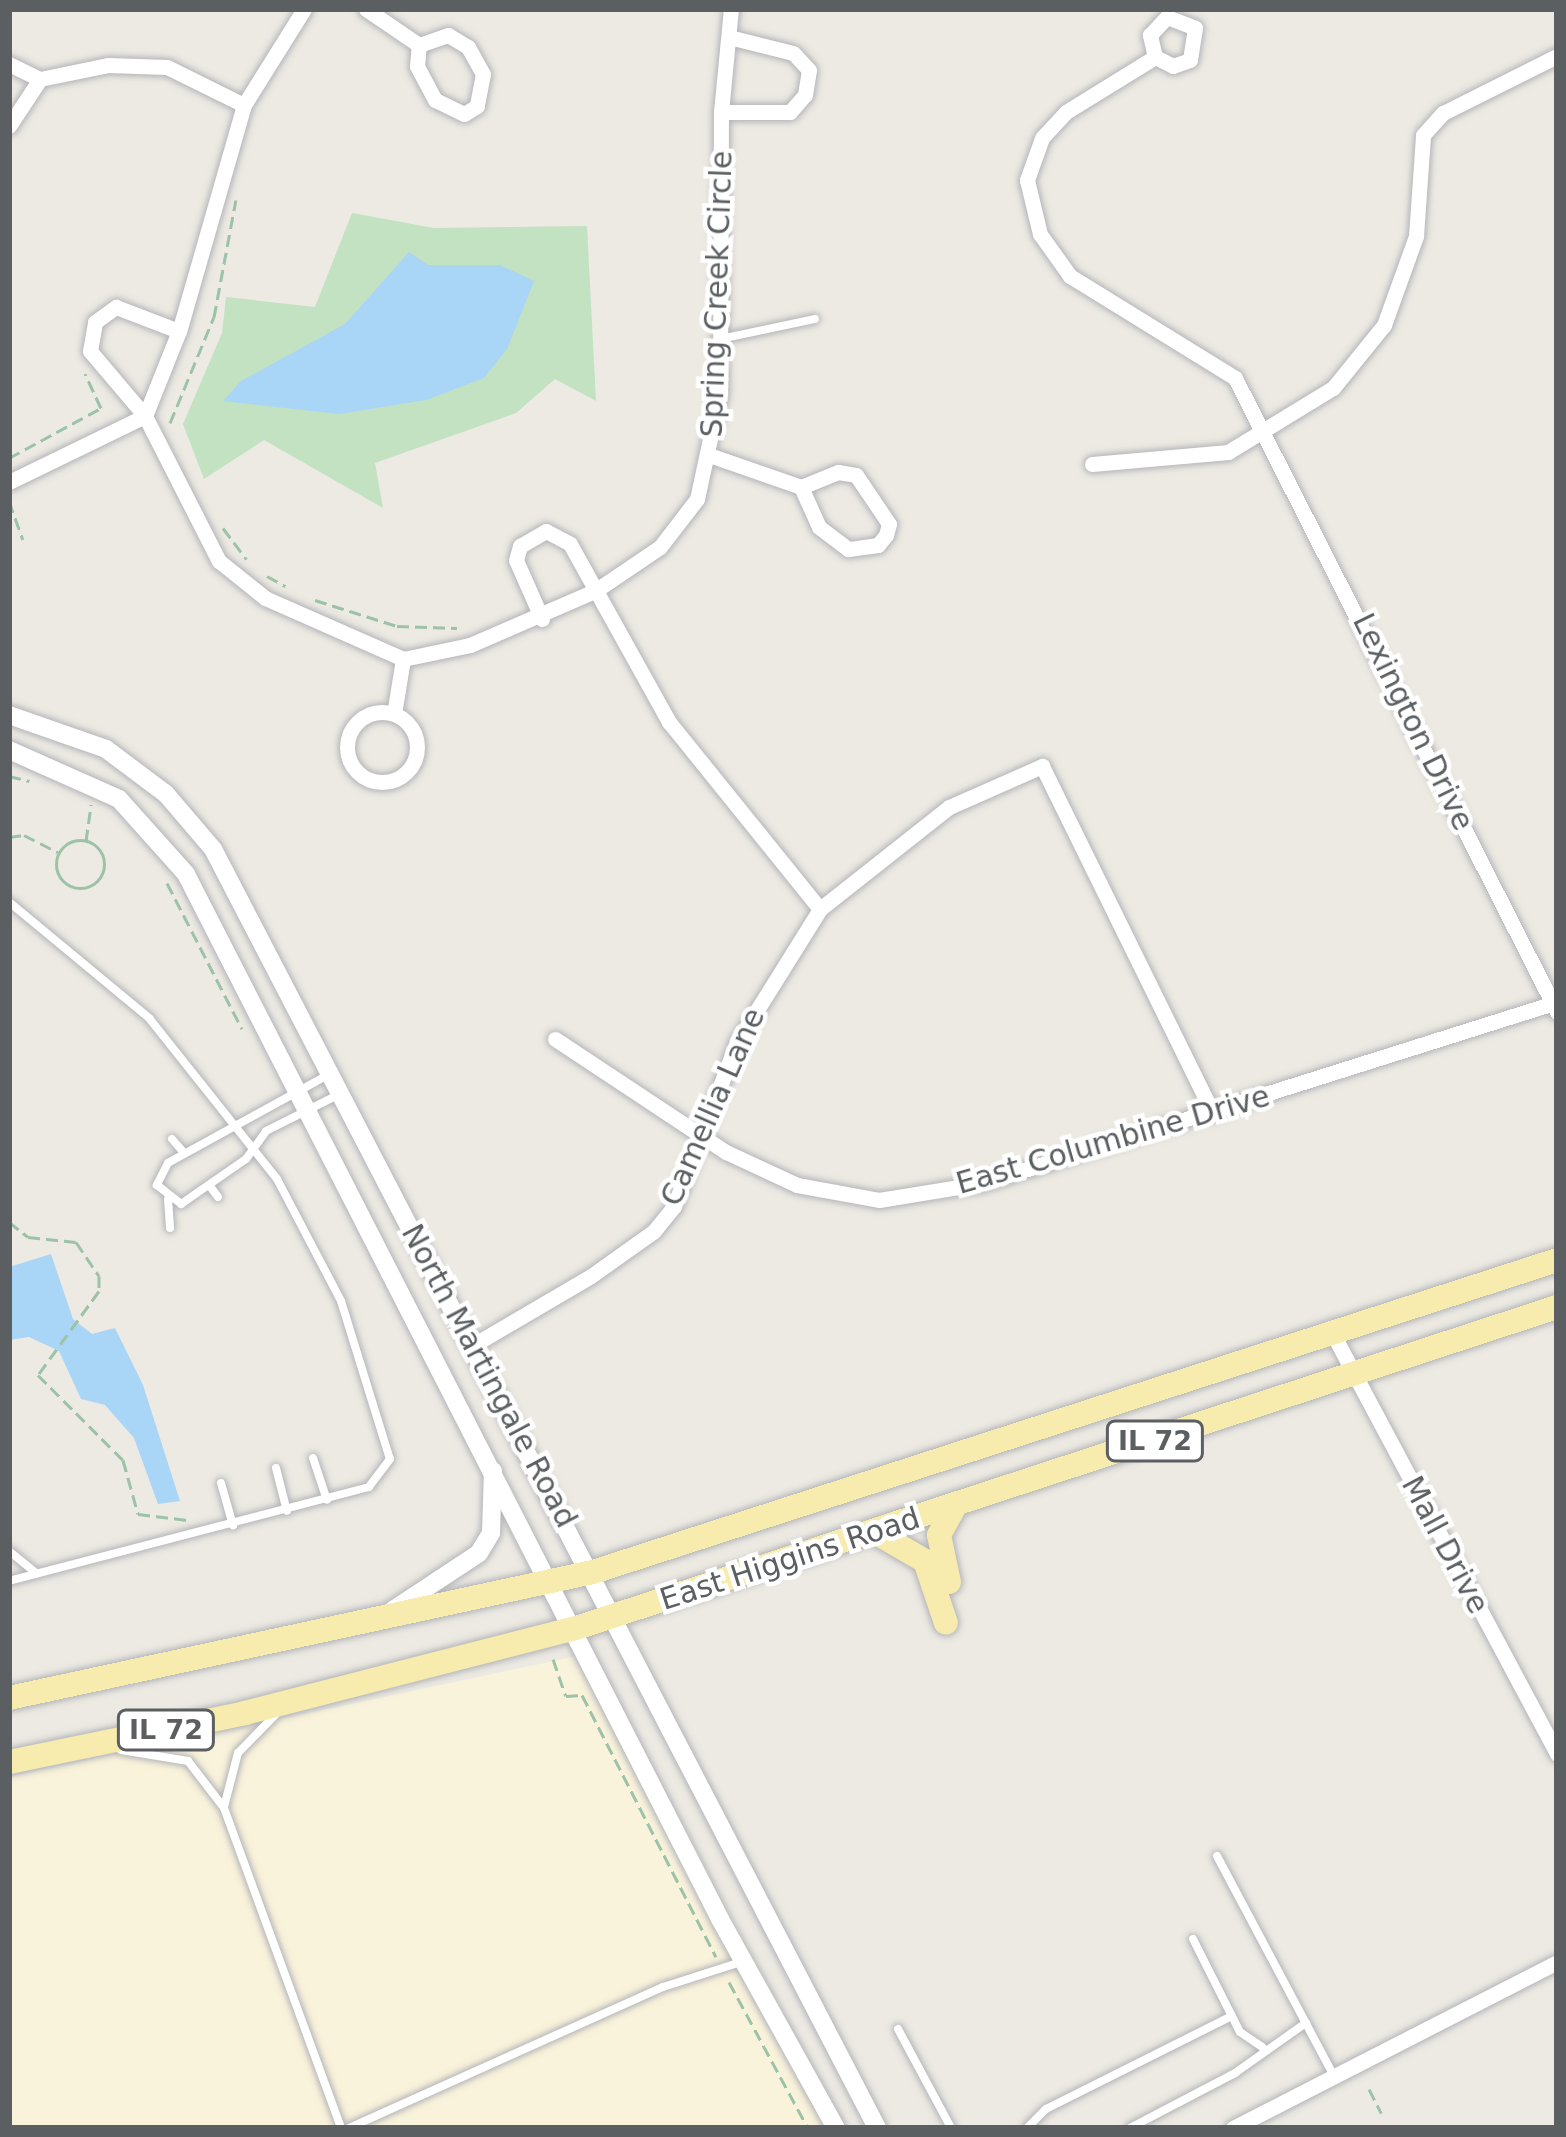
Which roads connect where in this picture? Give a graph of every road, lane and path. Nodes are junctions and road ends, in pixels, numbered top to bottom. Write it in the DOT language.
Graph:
graph roads {
  1 [pos="304,9"];
  2 [pos="366,9"];
  3 [pos="731,9"];
  4 [pos="729,37"];
  5 [pos="419,45"];
  6 [pos="1557,56"];
  7 [pos="1155,57"];
  8 [pos="9,64"];
  9 [pos="40,79"];
  10 [pos="244,105"];
  11 [pos="722,112"];
  12 [pos="9,126"];
  13 [pos="238,193"];
  14 [pos="815,319"];
  15 [pos="179,331"];
  16 [pos="720,339"];
  17 [pos="82,364"];
  18 [pos="145,416"];
  19 [pos="170,425"];
  20 [pos="1269,433"];
  21 [pos="712,456"];
  22 [pos="9,458"];
  23 [pos="1092,464"];
  24 [pos="9,482"];
  25 [pos="801,487"];
  26 [pos="9,501"];
  27 [pos="216,516"];
  28 [pos="23,540"];
  29 [pos="252,564"];
  30 [pos="262,573"];
  31 [pos="595,591"];
  32 [pos="542,619"];
  33 [pos="468,627"];
  34 [pos="403,659"];
  35 [pos="395,708"];
  36 [pos="9,715"];
  37 [pos="9,750"];
  38 [pos="91,802"];
  39 [pos="9,837"];
  40 [pos="86,841"];
  41 [pos="60,851"];
  42 [pos="9,902"];
  43 [pos="820,909"];
  44 [pos="1556,1006"];
  45 [pos="555,1039"];
  46 [pos="328,1075"];
  47 [pos="298,1090"];
  48 [pos="338,1095"];
  49 [pos="308,1110"];
  50 [pos="1214,1113"];
  51 [pos="235,1122"];
  52 [pos="702,1137"];
  53 [pos="172,1139"];
  54 [pos="254,1146"];
  55 [pos="184,1153"];
  56 [pos="209,1185"];
  57 [pos="218,1198"];
  58 [pos="168,1199"];
  59 [pos="9,1222"];
  60 [pos="170,1228"];
  61 [pos="1557,1260"];
  62 [pos="1557,1306"];
  63 [pos="1334,1336"];
  64 [pos="475,1344"];
  65 [pos="1355,1376"];
  66 [pos="313,1458"];
  67 [pos="493,1466"];
  68 [pos="276,1468"];
  69 [pos="221,1483"];
  70 [pos="327,1500"];
  71 [pos="955,1506"];
  72 [pos="287,1510"];
  73 [pos="233,1525"];
  74 [pos="875,1532"];
  75 [pos="196,1535"];
  76 [pos="9,1551"];
  77 [pos="593,1572"];
  78 [pos="36,1574"];
  79 [pos="9,1581"];
  80 [pos="553,1583"];
  81 [pos="615,1616"];
  82 [pos="371,1622"];
  83 [pos="576,1628"];
  84 [pos="559,1676"];
  85 [pos="15,1696"];
  86 [pos="297,1700"];
  87 [pos="71,1750"];
  88 [pos="1557,1754"];
  89 [pos="18,1762"];
  90 [pos="224,1808"];
  91 [pos="1216,1856"];
  92 [pos="1193,1939"];
  93 [pos="742,1961"];
  94 [pos="1557,1962"];
  95 [pos="723,1970"];
  96 [pos="1232,2016"];
  97 [pos="1306,2024"];
  98 [pos="898,2029"];
  99 [pos="1262,2047"];
  100 [pos="1334,2076"];
  101 [pos="1369,2089"];
  102 [pos="1382,2113"];
  103 [pos="345,2128"];
  104 [pos="808,2128"];
  105 [pos="836,2128"];
  106 [pos="877,2128"];
  107 [pos="951,2128"];
  108 [pos="1027,2128"];
  109 [pos="1130,2128"];
  110 [pos="1233,2128"];
  1 -- 10 [label="street"];
  2 -- 5 [label="street"];
  3 -- 4 [label="street, Spring Creek Circle"];
  4 -- 11 [label="street, Spring Creek Circle"];
  4 -- 11 [label="street"];
  5 -- 5 [label="street"];
  6 -- 20 [label="street"];
  7 -- 20 [label="street, Lexington Drive"];
  8 -- 9 [label="street"];
  9 -- 10 [label="street"];
  9 -- 12 [label="street"];
  10 -- 15 [label="street"];
  11 -- 16 [label="street, Spring Creek Circle"];
  13 -- 19 [label="path"];
  14 -- 16 [label="lane"];
  15 -- 18 [label="street"];
  15 -- 18 [label="street"];
  16 -- 21 [label="street, Spring Creek Circle"];
  17 -- 22 [label="path"];
  18 -- 24 [label="street"];
  18 -- 34 [label="street"];
  20 -- 23 [label="street"];
  20 -- 44 [label="street, Lexington Drive"];
  21 -- 25 [label="street"];
  21 -- 31 [label="street, Spring Creek Circle"];
  25 -- 25 [label="street"];
  26 -- 28 [label="path"];
  27 -- 29 [label="path"];
  30 -- 33 [label="path"];
  31 -- 32 [label="street, Spring Creek Circle"];
  31 -- 32 [label="street"];
  31 -- 43 [label="street"];
  32 -- 34 [label="street, Spring Creek Circle"];
  34 -- 35 [label="street"];
  35 -- 35 [label="street"];
  36 -- 46 [label="street, North Martingale Road"];
  37 -- 47 [label="street, North Martingale Road"];
  38 -- 40 [label="path"];
  39 -- 41 [label="path"];
  40 -- 41 [label="path"];
  40 -- 41 [label="path"];
  42 -- 51 [label="lane"];
  43 -- 50 [label="street, Camellia Lane"];
  43 -- 52 [label="street, Camellia Lane"];
  44 -- 50 [label="street, East Columbine Drive"];
  45 -- 52 [label="street, East Columbine Drive"];
  46 -- 47 [label="lane"];
  46 -- 48 [label="street, North Martingale Road"];
  47 -- 49 [label="street, North Martingale Road"];
  47 -- 51 [label="lane"];
  48 -- 49 [label="lane"];
  48 -- 64 [label="street, North Martingale Road"];
  49 -- 54 [label="lane"];
  49 -- 67 [label="street, North Martingale Road"];
  50 -- 52 [label="street, East Columbine Drive"];
  51 -- 54 [label="lane"];
  51 -- 55 [label="lane"];
  52 -- 64 [label="street, Camellia Lane"];
  53 -- 55 [label="lane"];
  54 -- 56 [label="lane"];
  54 -- 70 [label="lane"];
  55 -- 58 [label="lane"];
  56 -- 57 [label="lane"];
  56 -- 58 [label="lane"];
  58 -- 60 [label="lane"];
  59 -- 75 [label="path"];
  61 -- 63 [label="main road, East Higgins Road / IL 72"];
  62 -- 65 [label="main road, East Higgins Road / IL 72"];
  63 -- 65 [label="street, Mall Drive"];
  63 -- 77 [label="main road, East Higgins Road / IL 72"];
  64 -- 77 [label="street, North Martingale Road"];
  65 -- 71 [label="main road, East Higgins Road / IL 72"];
  65 -- 88 [label="street, Mall Drive"];
  66 -- 70 [label="lane"];
  67 -- 80 [label="street, North Martingale Road"];
  67 -- 82 [label="street"];
  68 -- 72 [label="lane"];
  69 -- 73 [label="lane"];
  70 -- 72 [label="lane"];
  71 -- 74 [label="main road, East Higgins Road / IL 72"];
  71 -- 74 [label="main road"];
  72 -- 73 [label="lane"];
  73 -- 75 [label="lane"];
  74 -- 81 [label="main road, East Higgins Road / IL 72"];
  75 -- 78 [label="lane"];
  76 -- 78 [label="lane"];
  77 -- 80 [label="main road, East Higgins Road / IL 72"];
  77 -- 81 [label="street, North Martingale Road"];
  78 -- 79 [label="lane"];
  80 -- 82 [label="main road, East Higgins Road / IL 72"];
  80 -- 83 [label="street, North Martingale Road"];
  81 -- 83 [label="main road, East Higgins Road / IL 72"];
  81 -- 106 [label="street, North Martingale Road"];
  82 -- 85 [label="main road, East Higgins Road / IL 72"];
  83 -- 86 [label="main road, East Higgins Road / IL 72"];
  83 -- 93 [label="street, North Martingale Road"];
  84 -- 95 [label="path"];
  86 -- 87 [label="main road, East Higgins Road / IL 72"];
  86 -- 90 [label="lane"];
  87 -- 89 [label="main road, East Higgins Road / IL 72"];
  87 -- 90 [label="lane"];
  90 -- 103 [label="lane"];
  91 -- 97 [label="lane"];
  92 -- 96 [label="lane"];
  93 -- 95 [label="lane"];
  93 -- 105 [label="street, North Martingale Road"];
  94 -- 100 [label="street"];
  95 -- 103 [label="lane"];
  95 -- 104 [label="path"];
  96 -- 99 [label="lane"];
  96 -- 108 [label="lane"];
  97 -- 99 [label="lane"];
  97 -- 100 [label="lane"];
  98 -- 107 [label="lane"];
  99 -- 109 [label="lane"];
  100 -- 110 [label="street"];
  101 -- 102 [label="path"];
}
